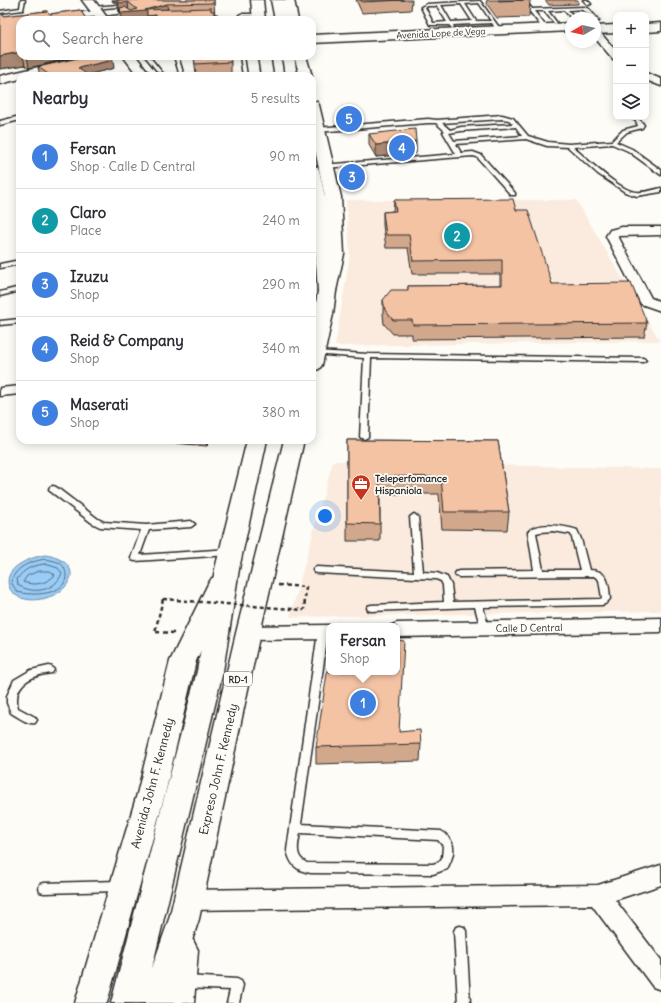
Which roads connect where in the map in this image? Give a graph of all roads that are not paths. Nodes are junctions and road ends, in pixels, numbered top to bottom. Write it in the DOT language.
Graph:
graph roads {
  1 [pos="23,0"];
  2 [pos="267,0"];
  3 [pos="277,0"];
  4 [pos="523,0"];
  5 [pos="585,0"];
  6 [pos="289,3"];
  7 [pos="462,3"];
  8 [pos="589,4"];
  9 [pos="133,5"];
  10 [pos="439,5"];
  11 [pos="565,9"];
  12 [pos="532,10"];
  13 [pos="545,10"];
  14 [pos="0,12"];
  15 [pos="97,12"];
  16 [pos="259,12"];
  17 [pos="568,12"];
  18 [pos="587,12"];
  19 [pos="199,15"];
  20 [pos="64,16"];
  21 [pos="129,16"];
  22 [pos="215,16"];
  23 [pos="241,16"];
  24 [pos="269,16"];
  25 [pos="280,16"];
  26 [pos="287,16"];
  27 [pos="291,16"];
  28 [pos="475,23"];
  29 [pos="661,23"];
  30 [pos="649,24"];
  31 [pos="613,25"];
  32 [pos="496,26"];
  33 [pos="551,26"];
  34 [pos="601,26"];
  35 [pos="565,27"];
  36 [pos="661,27"];
  37 [pos="453,28"];
  38 [pos="601,28"];
  39 [pos="649,28"];
  40 [pos="613,29"];
  41 [pos="565,31"];
  42 [pos="601,34"];
  43 [pos="316,39"];
  44 [pos="316,42"];
  45 [pos="613,52"];
  46 [pos="62,60"];
  47 [pos="85,60"];
  48 [pos="133,60"];
  49 [pos="150,60"];
  50 [pos="177,60"];
  51 [pos="243,60"];
  52 [pos="265,60"];
  53 [pos="273,60"];
  54 [pos="277,60"];
  55 [pos="289,60"];
  56 [pos="295,60"];
  57 [pos="301,60"];
  58 [pos="40,72"];
  59 [pos="142,72"];
  60 [pos="160,72"];
  61 [pos="181,72"];
  62 [pos="244,72"];
  63 [pos="266,72"];
  64 [pos="274,72"];
  65 [pos="279,72"];
  66 [pos="290,72"];
  67 [pos="298,72"];
  68 [pos="305,72"];
  69 [pos="0,75"];
  70 [pos="649,77"];
  71 [pos="16,78"];
  72 [pos="0,80"];
  73 [pos="661,83"];
  74 [pos="16,119"];
  75 [pos="638,120"];
  76 [pos="437,122"];
  77 [pos="0,123"];
  78 [pos="316,125"];
  79 [pos="517,125"];
  80 [pos="317,130"];
  81 [pos="449,131"];
  82 [pos="526,137"];
  83 [pos="612,142"];
  84 [pos="452,143"];
  85 [pos="569,146"];
  86 [pos="459,155"];
  87 [pos="319,168"];
  88 [pos="661,173"];
  89 [pos="661,190"];
  90 [pos="513,194"];
  91 [pos="661,231"];
  92 [pos="16,263"];
  93 [pos="0,266"];
  94 [pos="16,289"];
  95 [pos="327,292"];
  96 [pos="0,294"];
  97 [pos="661,307"];
  98 [pos="16,321"];
  99 [pos="0,323"];
  100 [pos="316,347"];
  101 [pos="368,356"];
  102 [pos="316,359"];
  103 [pos="643,360"];
  104 [pos="16,390"];
  105 [pos="0,392"];
  106 [pos="364,437"];
  107 [pos="257,444"];
  108 [pos="293,444"];
  109 [pos="53,489"];
  110 [pos="414,517"];
  111 [pos="191,524"];
  112 [pos="146,528"];
  113 [pos="229,560"];
  114 [pos="317,570"];
  115 [pos="585,573"];
  116 [pos="459,574"];
  117 [pos="539,574"];
  118 [pos="419,575"];
  119 [pos="478,604"];
  120 [pos="449,605"];
  121 [pos="371,608"];
  122 [pos="661,625"];
  123 [pos="484,629"];
  124 [pos="400,630"];
  125 [pos="326,632"];
  126 [pos="248,633"];
  127 [pos="49,670"];
  128 [pos="32,720"];
  129 [pos="295,828"];
  130 [pos="661,875"];
  131 [pos="125,886"];
  132 [pos="44,888"];
  133 [pos="598,895"];
  134 [pos="186,910"];
  135 [pos="460,932"];
  136 [pos="661,979"];
  137 [pos="179,992"];
  138 [pos="91,1003"];
  139 [pos="127,1003"];
  140 [pos="156,1003"];
  141 [pos="233,1003"];
  142 [pos="464,1003"];
  1 -- 14 [label="lane"];
  2 -- 24 [label="main road"];
  3 -- 25 [label="main road"];
  4 -- 12 [label="lane"];
  5 -- 8 [label="lane"];
  6 -- 26 [label="main road"];
  6 -- 27 [label="main road"];
  7 -- 10 [label="lane"];
  7 -- 28 [label="lane"];
  7 -- 32 [label="lane"];
  9 -- 15 [label="lane"];
  10 -- 37 [label="lane"];
  10 -- 37 [label="lane"];
  11 -- 13 [label="lane"];
  11 -- 17 [label="lane"];
  11 -- 18 [label="lane"];
  12 -- 13 [label="lane"];
  12 -- 33 [label="lane"];
  13 -- 33 [label="lane"];
  15 -- 20 [label="street"];
  15 -- 21 [label="lane"];
  16 -- 23 [label="lane"];
  19 -- 22 [label="lane"];
  28 -- 32 [label="lane"];
  28 -- 37 [label="lane"];
  29 -- 30 [label="main road"];
  31 -- 34 [label="main road"];
  32 -- 33 [label="main road, Avenida Lope de Vega"];
  32 -- 37 [label="main road, Avenida Lope de Vega"];
  33 -- 35 [label="main road, Avenida Lope de Vega"];
  36 -- 39 [label="main road"];
  37 -- 43 [label="main road, Avenida Lope de Vega"];
  38 -- 40 [label="main road"];
  41 -- 44 [label="main road, Avenida Lope de Vega"];
  42 -- 45 [label="street"];
  46 -- 69 [label="street"];
  47 -- 58 [label="street"];
  48 -- 59 [label="main road"];
  49 -- 60 [label="lane"];
  50 -- 61 [label="lane"];
  51 -- 62 [label="lane"];
  52 -- 63 [label="main road"];
  53 -- 64 [label="main road"];
  54 -- 65 [label="main road"];
  55 -- 66 [label="main road"];
  56 -- 67 [label="main road"];
  57 -- 68 [label="main road"];
  70 -- 73 [label="street"];
  71 -- 72 [label="street"];
  74 -- 77 [label="lane"];
  75 -- 83 [label="lane"];
  76 -- 79 [label="lane"];
  76 -- 80 [label="lane"];
  76 -- 81 [label="lane"];
  78 -- 80 [label="main road"];
  79 -- 81 [label="lane"];
  79 -- 82 [label="lane"];
  80 -- 87 [label="main road"];
  81 -- 84 [label="lane"];
  82 -- 84 [label="lane"];
  82 -- 85 [label="lane"];
  83 -- 85 [label="lane"];
  83 -- 88 [label="lane"];
  84 -- 86 [label="lane"];
  85 -- 89 [label="lane"];
  86 -- 87 [label="lane"];
  86 -- 90 [label="lane"];
  87 -- 95 [label="main road"];
  87 -- 95 [label="main road"];
  91 -- 97 [label="street"];
  92 -- 93 [label="lane"];
  94 -- 96 [label="lane"];
  95 -- 100 [label="main road"];
  98 -- 99 [label="lane"];
  101 -- 102 [label="lane"];
  101 -- 103 [label="lane"];
  101 -- 106 [label="lane"];
  104 -- 105 [label="street"];
  107 -- 113 [label="main road, RD-1"];
  108 -- 126 [label="main road, Expreso John F. Kennedy / RD-1"];
  109 -- 112 [label="lane"];
  110 -- 118 [label="lane"];
  111 -- 112 [label="lane"];
  112 -- 113 [label="lane"];
  113 -- 131 [label="main road, Avenida John F. Kennedy / RD-1"];
  113 -- 139 [label="main road, RD-1"];
  114 -- 118 [label="lane"];
  115 -- 117 [label="lane"];
  115 -- 117 [label="lane"];
  115 -- 119 [label="lane"];
  116 -- 117 [label="lane"];
  118 -- 120 [label="lane"];
  119 -- 120 [label="lane"];
  119 -- 123 [label="lane"];
  120 -- 121 [label="lane"];
  122 -- 123 [label="street, Calle D Central"];
  123 -- 124 [label="street, Calle D Central"];
  125 -- 126 [label="street"];
  125 -- 129 [label="lane"];
  126 -- 134 [label="main road, Expreso John F. Kennedy / RD-1"];
  127 -- 128 [label="lane"];
  129 -- 129 [label="lane"];
  130 -- 133 [label="street"];
  131 -- 132 [label="lane"];
  131 -- 138 [label="main road, Avenida John F. Kennedy / RD-1"];
  133 -- 134 [label="street"];
  133 -- 136 [label="street"];
  134 -- 137 [label="main road, RD-1"];
  134 -- 140 [label="main road, Expreso John F. Kennedy / RD-1"];
  135 -- 142 [label="lane"];
  137 -- 141 [label="lane"];
}
